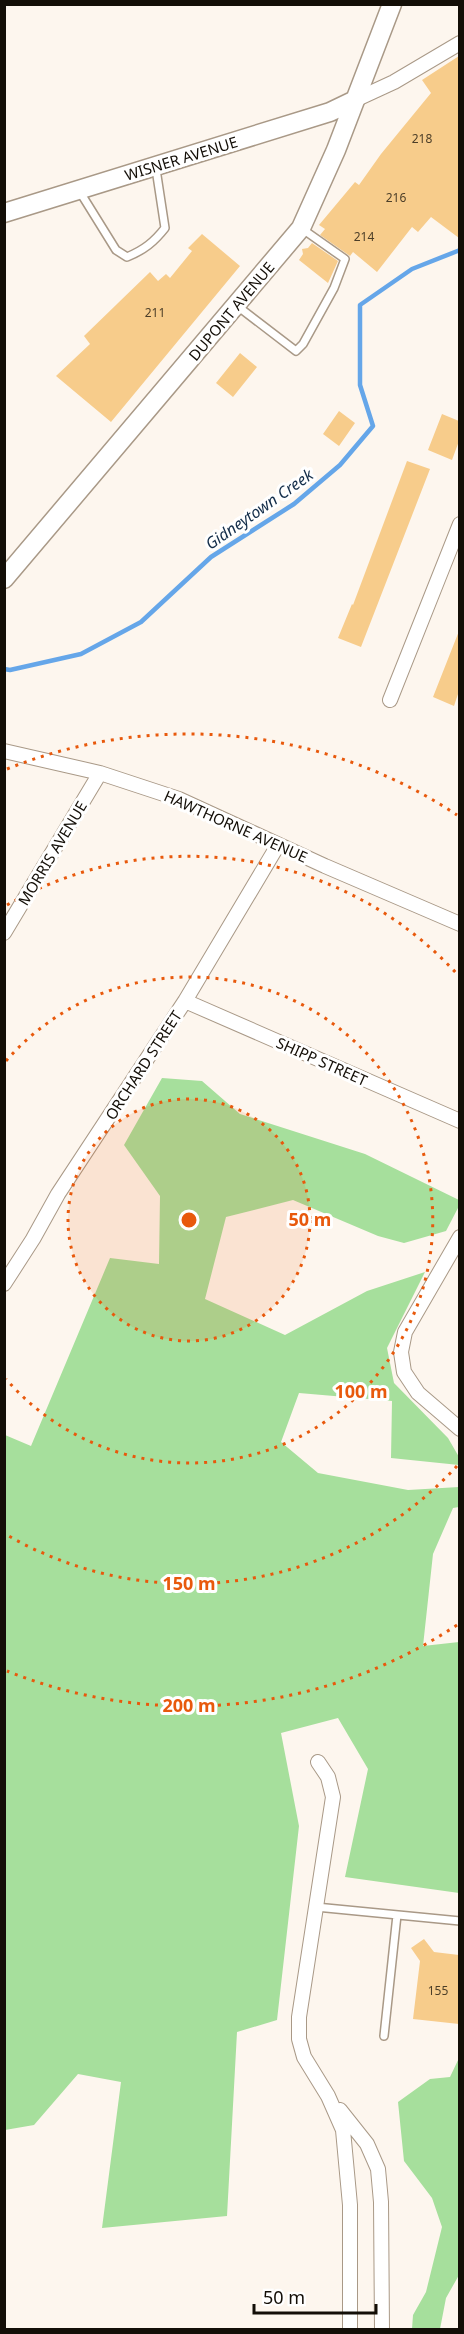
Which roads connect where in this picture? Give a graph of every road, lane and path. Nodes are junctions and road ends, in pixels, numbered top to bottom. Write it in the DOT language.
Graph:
graph roads {
  1 [pos="392,4"];
  2 [pos="459,43"];
  3 [pos="355,100"];
  4 [pos="155,166"];
  5 [pos="79,190"];
  6 [pos="4,213"];
  7 [pos="301,228"];
  8 [pos="236,305"];
  9 [pos="459,524"];
  10 [pos="4,579"];
  11 [pos="390,700"];
  12 [pos="4,751"];
  13 [pos="100,773"];
  14 [pos="278,845"];
  15 [pos="459,924"];
  16 [pos="4,933"];
  17 [pos="185,1001"];
  18 [pos="459,1121"];
  19 [pos="459,1238"];
  20 [pos="4,1284"];
  21 [pos="459,1429"];
  22 [pos="318,1762"];
  23 [pos="316,1907"];
  24 [pos="397,1915"];
  25 [pos="459,1921"];
  26 [pos="384,2036"];
  27 [pos="328,2096"];
  28 [pos="350,2330"];
  29 [pos="382,2330"];
  1 -- 3 [label="street, DUPONT AVENUE"];
  2 -- 3 [label="street"];
  3 -- 4 [label="street, WISNER AVENUE"];
  3 -- 7 [label="street, DUPONT AVENUE"];
  4 -- 5 [label="street, WISNER AVENUE"];
  4 -- 5 [label="lane"];
  5 -- 6 [label="street, WISNER AVENUE"];
  7 -- 8 [label="street, DUPONT AVENUE"];
  7 -- 8 [label="lane"];
  8 -- 10 [label="street, DUPONT AVENUE"];
  9 -- 11 [label="street"];
  12 -- 13 [label="street, HAWTHORNE AVENUE"];
  13 -- 14 [label="street, HAWTHORNE AVENUE"];
  13 -- 16 [label="street, MORRIS AVENUE"];
  14 -- 15 [label="street, HAWTHORNE AVENUE"];
  14 -- 17 [label="street, ORCHARD STREET"];
  17 -- 18 [label="street, SHIPP STREET"];
  17 -- 20 [label="street, ORCHARD STREET"];
  19 -- 21 [label="street"];
  22 -- 23 [label="street"];
  23 -- 24 [label="lane"];
  23 -- 27 [label="street"];
  24 -- 25 [label="lane"];
  24 -- 26 [label="lane"];
  27 -- 28 [label="street"];
  27 -- 29 [label="street"];
}
